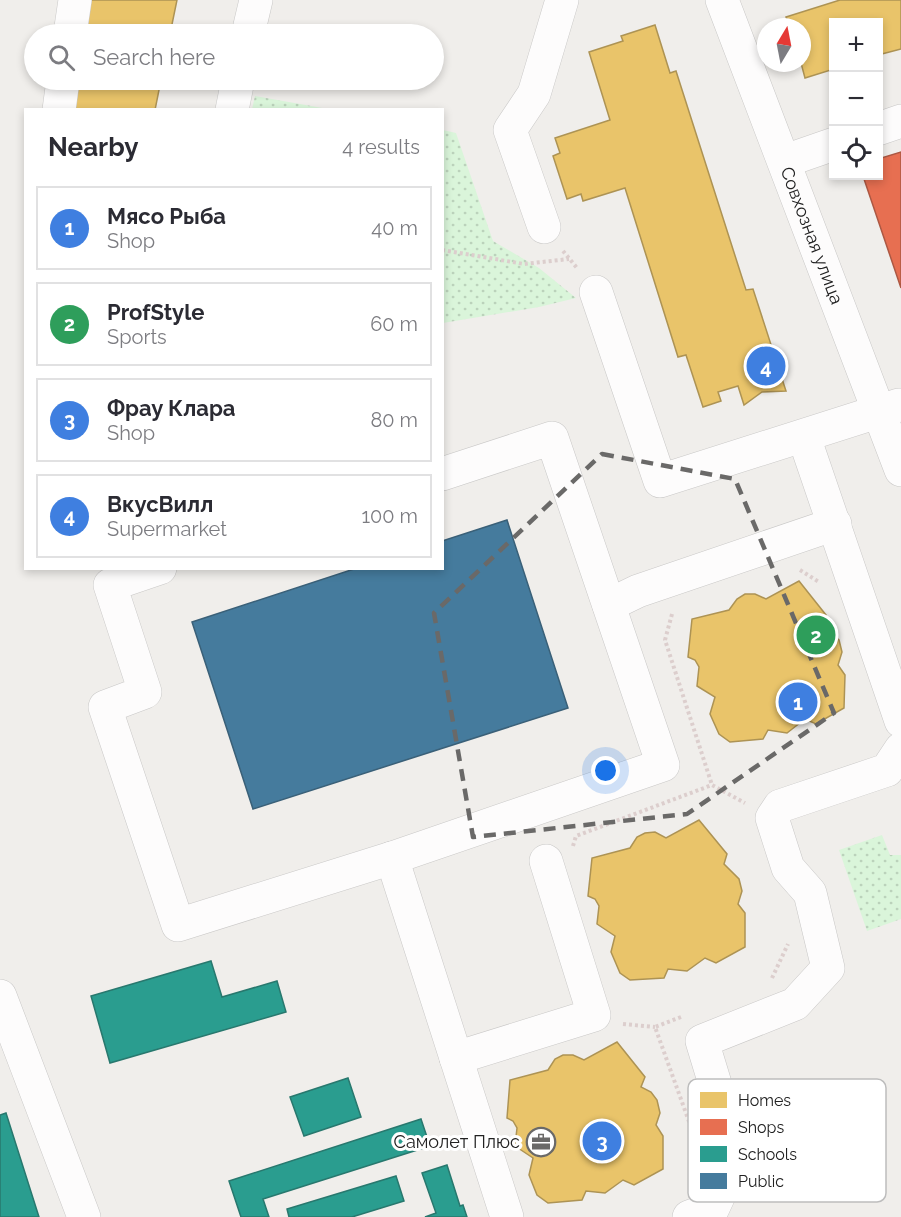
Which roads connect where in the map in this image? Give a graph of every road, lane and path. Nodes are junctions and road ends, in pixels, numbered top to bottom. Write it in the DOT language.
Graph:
graph roads {
  1 [pos="75,0"];
  2 [pos="256,0"];
  3 [pos="562,0"];
  4 [pos="732,3"];
  5 [pos="71,24"];
  6 [pos="250,24"];
  7 [pos="62,90"];
  8 [pos="236,90"];
  9 [pos="59,108"];
  10 [pos="232,108"];
  11 [pos="901,121"];
  12 [pos="883,128"];
  13 [pos="829,146"];
  14 [pos="785,161"];
  15 [pos="544,227"];
  16 [pos="444,250"];
  17 [pos="569,259"];
  18 [pos="596,292"];
  19 [pos="891,408"];
  20 [pos="804,437"];
  21 [pos="901,470"];
  22 [pos="444,473"];
  23 [pos="835,524"];
  24 [pos="154,570"];
  25 [pos="609,605"];
  26 [pos="901,721"];
  27 [pos="901,749"];
  28 [pos="746,803"];
  29 [pos="558,856"];
  30 [pos="392,858"];
  31 [pos="0,996"];
  32 [pos="617,1023"];
  33 [pos="655,1027"];
  34 [pos="456,1058"];
  35 [pos="713,1079"];
  36 [pos="716,1202"];
  37 [pos="84,1217"];
  38 [pos="507,1217"];
  39 [pos="689,1217"];
  1 -- 5 [label="street"];
  2 -- 6 [label="street"];
  3 -- 15 [label="street"];
  4 -- 14 [label="street, Совхозная улица"];
  7 -- 9 [label="street"];
  8 -- 10 [label="street"];
  11 -- 12 [label="street"];
  13 -- 14 [label="street"];
  14 -- 19 [label="street, Совхозная улица"];
  15 -- 17 [label="path"];
  16 -- 17 [label="path"];
  17 -- 18 [label="path"];
  18 -- 20 [label="street"];
  19 -- 20 [label="street"];
  19 -- 21 [label="street, Совхозная улица"];
  20 -- 23 [label="street"];
  22 -- 25 [label="street"];
  23 -- 25 [label="street"];
  23 -- 26 [label="street"];
  24 -- 30 [label="street"];
  25 -- 30 [label="street"];
  27 -- 35 [label="street"];
  28 -- 29 [label="path"];
  29 -- 34 [label="street"];
  30 -- 34 [label="street"];
  31 -- 37 [label="street"];
  32 -- 33 [label="path"];
  34 -- 38 [label="street"];
  36 -- 39 [label="street"];
}
